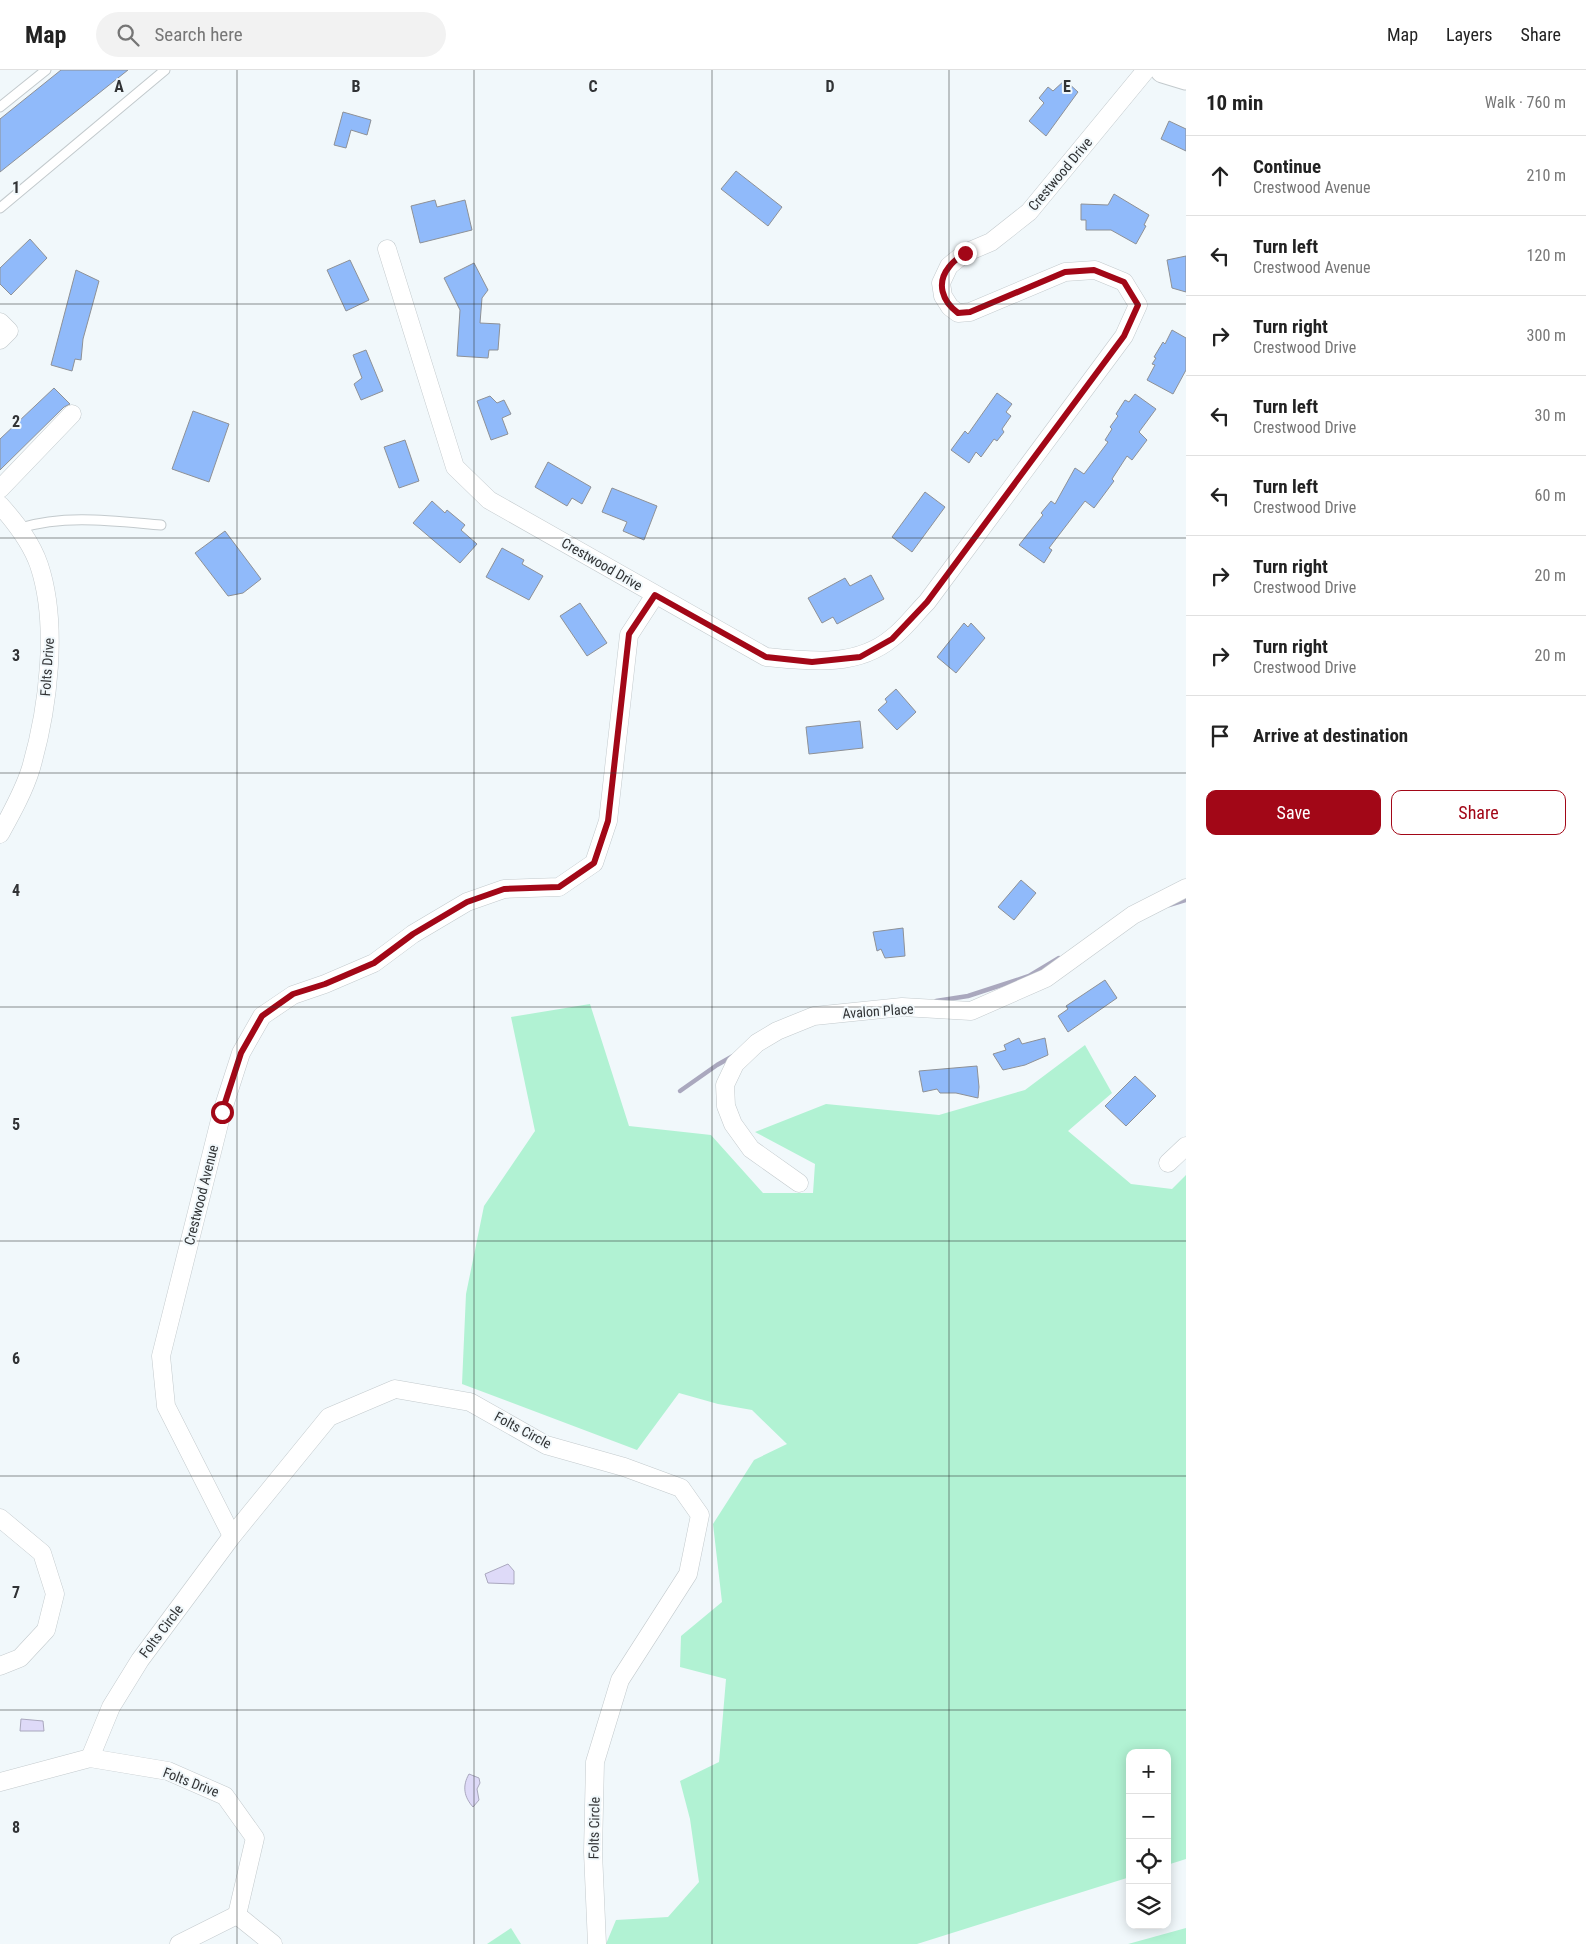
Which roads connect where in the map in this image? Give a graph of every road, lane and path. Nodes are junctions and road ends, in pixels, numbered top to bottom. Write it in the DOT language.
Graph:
graph roads {
  1 [pos="46,70"];
  2 [pos="165,70"];
  3 [pos="1146,70"];
  4 [pos="1163,70"];
  5 [pos="1186,77"];
  6 [pos="0,107"];
  7 [pos="0,208"];
  8 [pos="387,249"];
  9 [pos="0,322"];
  10 [pos="0,340"];
  11 [pos="72,414"];
  12 [pos="0,489"];
  13 [pos="0,505"];
  14 [pos="161,525"];
  15 [pos="20,528"];
  16 [pos="655,595"];
  17 [pos="0,834"];
  18 [pos="1186,888"];
  19 [pos="1186,1146"];
  20 [pos="1168,1163"];
  21 [pos="799,1184"];
  22 [pos="0,1518"];
  23 [pos="232,1536"];
  24 [pos="0,1666"];
  25 [pos="90,1758"];
  26 [pos="0,1782"];
  27 [pos="237,1915"];
  28 [pos="179,1944"];
  29 [pos="273,1944"];
  30 [pos="597,1944"];
  1 -- 6 [label="lane"];
  2 -- 7 [label="lane"];
  3 -- 16 [label="street, Crestwood Drive"];
  4 -- 5 [label="street"];
  8 -- 16 [label="street, Crestwood Drive"];
  9 -- 10 [label="street"];
  11 -- 12 [label="street"];
  13 -- 15 [label="street, Folts Drive"];
  14 -- 15 [label="lane"];
  15 -- 17 [label="street, Folts Drive"];
  16 -- 23 [label="street, Crestwood Avenue"];
  18 -- 21 [label="street, Avalon Place"];
  19 -- 20 [label="street"];
  22 -- 24 [label="street"];
  23 -- 25 [label="street, Folts Circle"];
  23 -- 30 [label="street, Folts Circle"];
  25 -- 26 [label="street, Folts Drive"];
  25 -- 27 [label="street, Folts Drive"];
  27 -- 28 [label="street"];
  27 -- 29 [label="street"];
}
